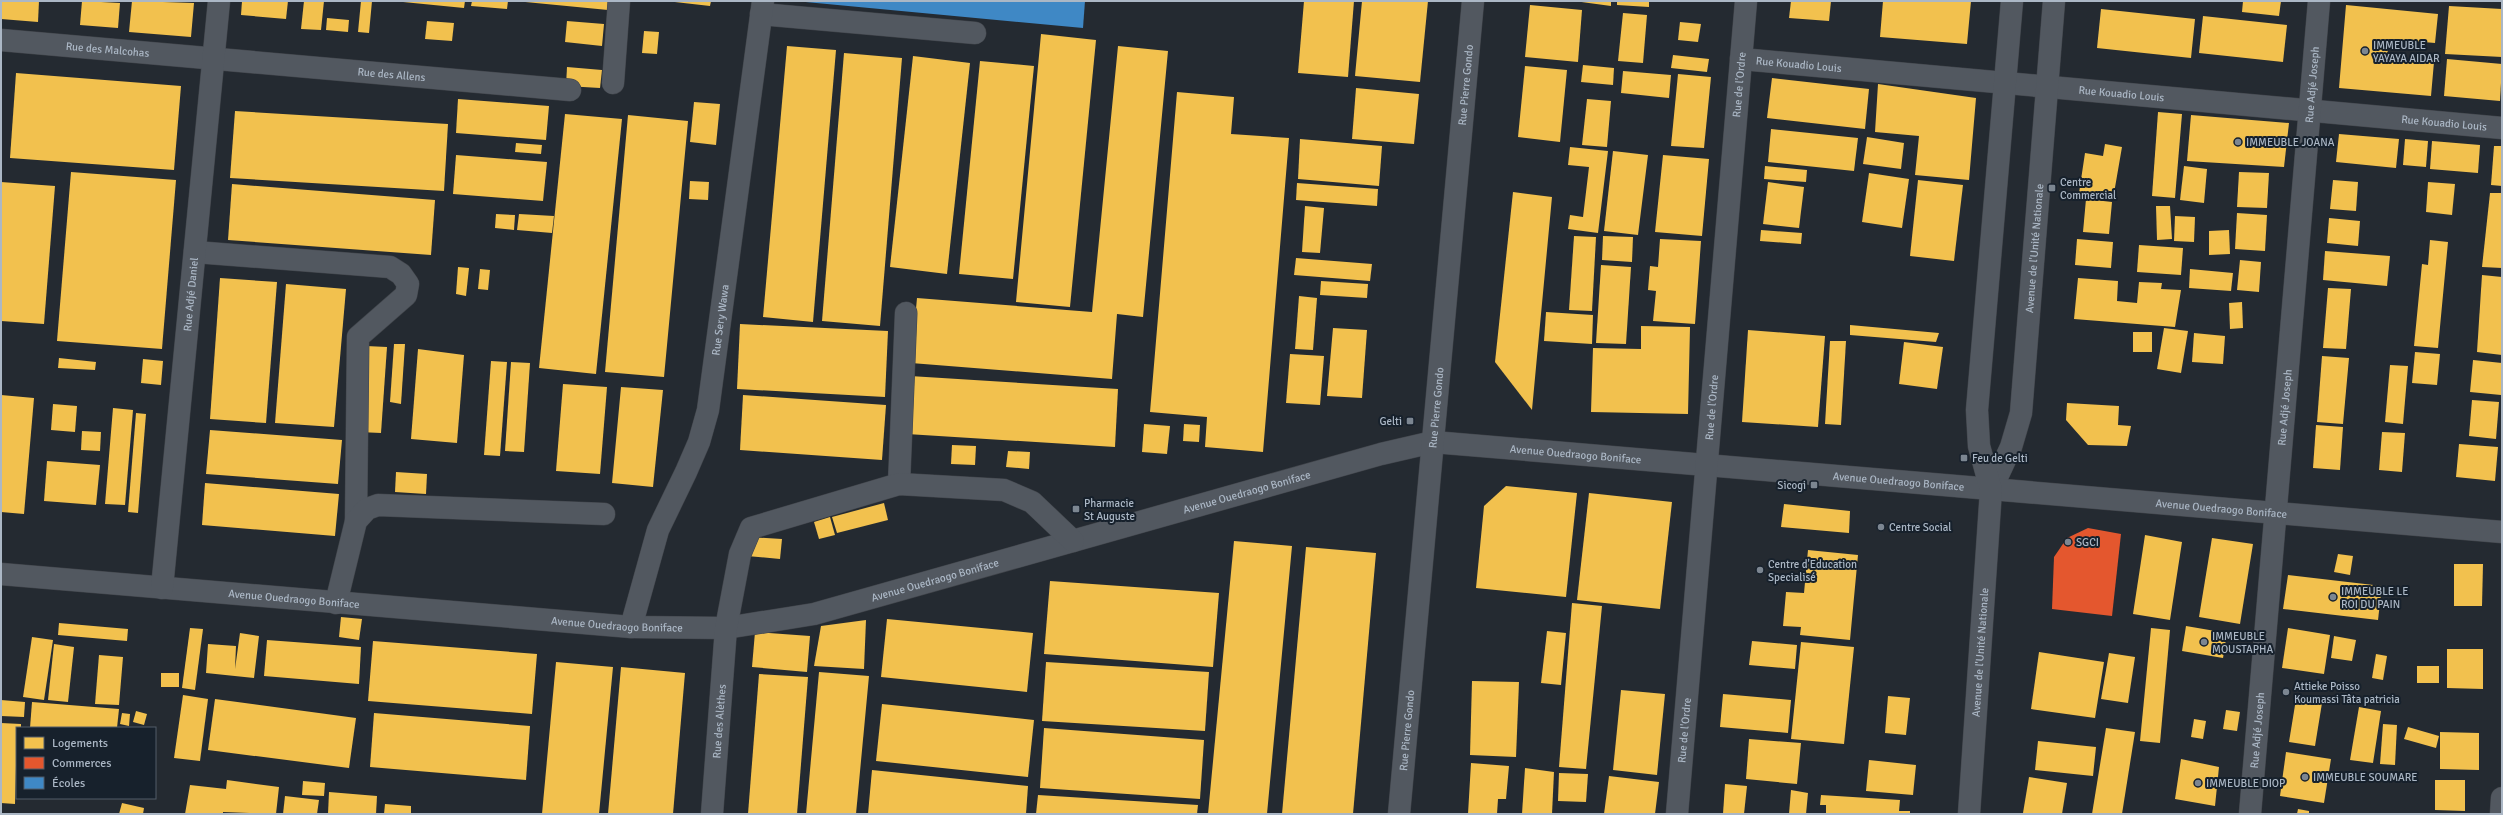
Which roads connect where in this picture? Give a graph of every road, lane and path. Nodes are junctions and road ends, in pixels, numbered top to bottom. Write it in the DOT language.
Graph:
graph roads {
  1 [pos="219,1"];
  2 [pos="619,1"];
  3 [pos="1473,1"];
  4 [pos="1746,1"];
  5 [pos="2012,1"];
  6 [pos="2054,1"];
  7 [pos="2319,1"];
  8 [pos="762,8"];
  9 [pos="975,32"];
  10 [pos="1,40"];
  11 [pos="1741,59"];
  12 [pos="214,60"];
  13 [pos="613,83"];
  14 [pos="2005,84"];
  15 [pos="2046,88"];
  16 [pos="570,90"];
  17 [pos="2310,111"];
  18 [pos="2502,128"];
  19 [pos="195,252"];
  20 [pos="906,313"];
  21 [pos="1433,442"];
  22 [pos="1706,466"];
  23 [pos="899,484"];
  24 [pos="1990,490"];
  25 [pos="2276,512"];
  26 [pos="604,514"];
  27 [pos="356,521"];
  28 [pos="2502,532"];
  29 [pos="1073,541"];
  30 [pos="1,574"];
  31 [pos="162,588"];
  32 [pos="336,603"];
  33 [pos="631,627"];
  34 [pos="726,628"];
  35 [pos="2502,798"];
  36 [pos="712,814"];
  37 [pos="1399,814"];
  38 [pos="1677,814"];
  39 [pos="1969,814"];
  40 [pos="2250,814"];
  41 [pos="2501,814"];
  1 -- 12 [label="street, Rue Adjé Daniel"];
  2 -- 13 [label="street"];
  3 -- 21 [label="street, Rue Pierre Gondo"];
  4 -- 11 [label="street, Rue de l'Ordre"];
  5 -- 14 [label="street, Avenue de l'Unité Nationale"];
  6 -- 15 [label="street, Avenue de l'Unité Nationale"];
  7 -- 17 [label="street, Rue Adjé Joseph"];
  8 -- 9 [label="street"];
  8 -- 33 [label="street, Rue Sery Wawa"];
  10 -- 12 [label="street, Rue des Malcohas"];
  11 -- 14 [label="street, Rue Kouadio Louis"];
  11 -- 22 [label="street, Rue de l'Ordre"];
  12 -- 16 [label="street, Rue des Allens"];
  12 -- 19 [label="street, Rue Adjé Daniel"];
  14 -- 15 [label="street, Rue Kouadio Louis"];
  14 -- 24 [label="street, Avenue de l'Unité Nationale"];
  15 -- 17 [label="street, Rue Kouadio Louis"];
  15 -- 24 [label="street, Avenue de l'Unité Nationale"];
  17 -- 18 [label="street, Rue Kouadio Louis"];
  17 -- 25 [label="street, Rue Adjé Joseph"];
  19 -- 27 [label="street"];
  19 -- 31 [label="street, Rue Adjé Daniel"];
  20 -- 23 [label="street"];
  21 -- 22 [label="street, Avenue Ouedraogo Boniface"];
  21 -- 29 [label="street, Avenue Ouedraogo Boniface"];
  21 -- 37 [label="street, Rue Pierre Gondo"];
  22 -- 24 [label="street, Avenue Ouedraogo Boniface"];
  22 -- 38 [label="street, Rue de l'Ordre"];
  23 -- 29 [label="street"];
  23 -- 34 [label="street, Rue des Alèthes"];
  24 -- 25 [label="street, Avenue Ouedraogo Boniface"];
  24 -- 39 [label="street, Avenue de l'Unité Nationale"];
  25 -- 28 [label="street, Avenue Ouedraogo Boniface"];
  25 -- 40 [label="street, Rue Adjé Joseph"];
  26 -- 27 [label="street"];
  27 -- 32 [label="street"];
  29 -- 34 [label="street, Avenue Ouedraogo Boniface"];
  30 -- 31 [label="street, Avenue Ouedraogo Boniface"];
  31 -- 32 [label="street, Avenue Ouedraogo Boniface"];
  32 -- 33 [label="street, Avenue Ouedraogo Boniface"];
  33 -- 34 [label="street, Avenue Ouedraogo Boniface"];
  34 -- 36 [label="street, Rue des Alèthes"];
  35 -- 41 [label="street"];
}
